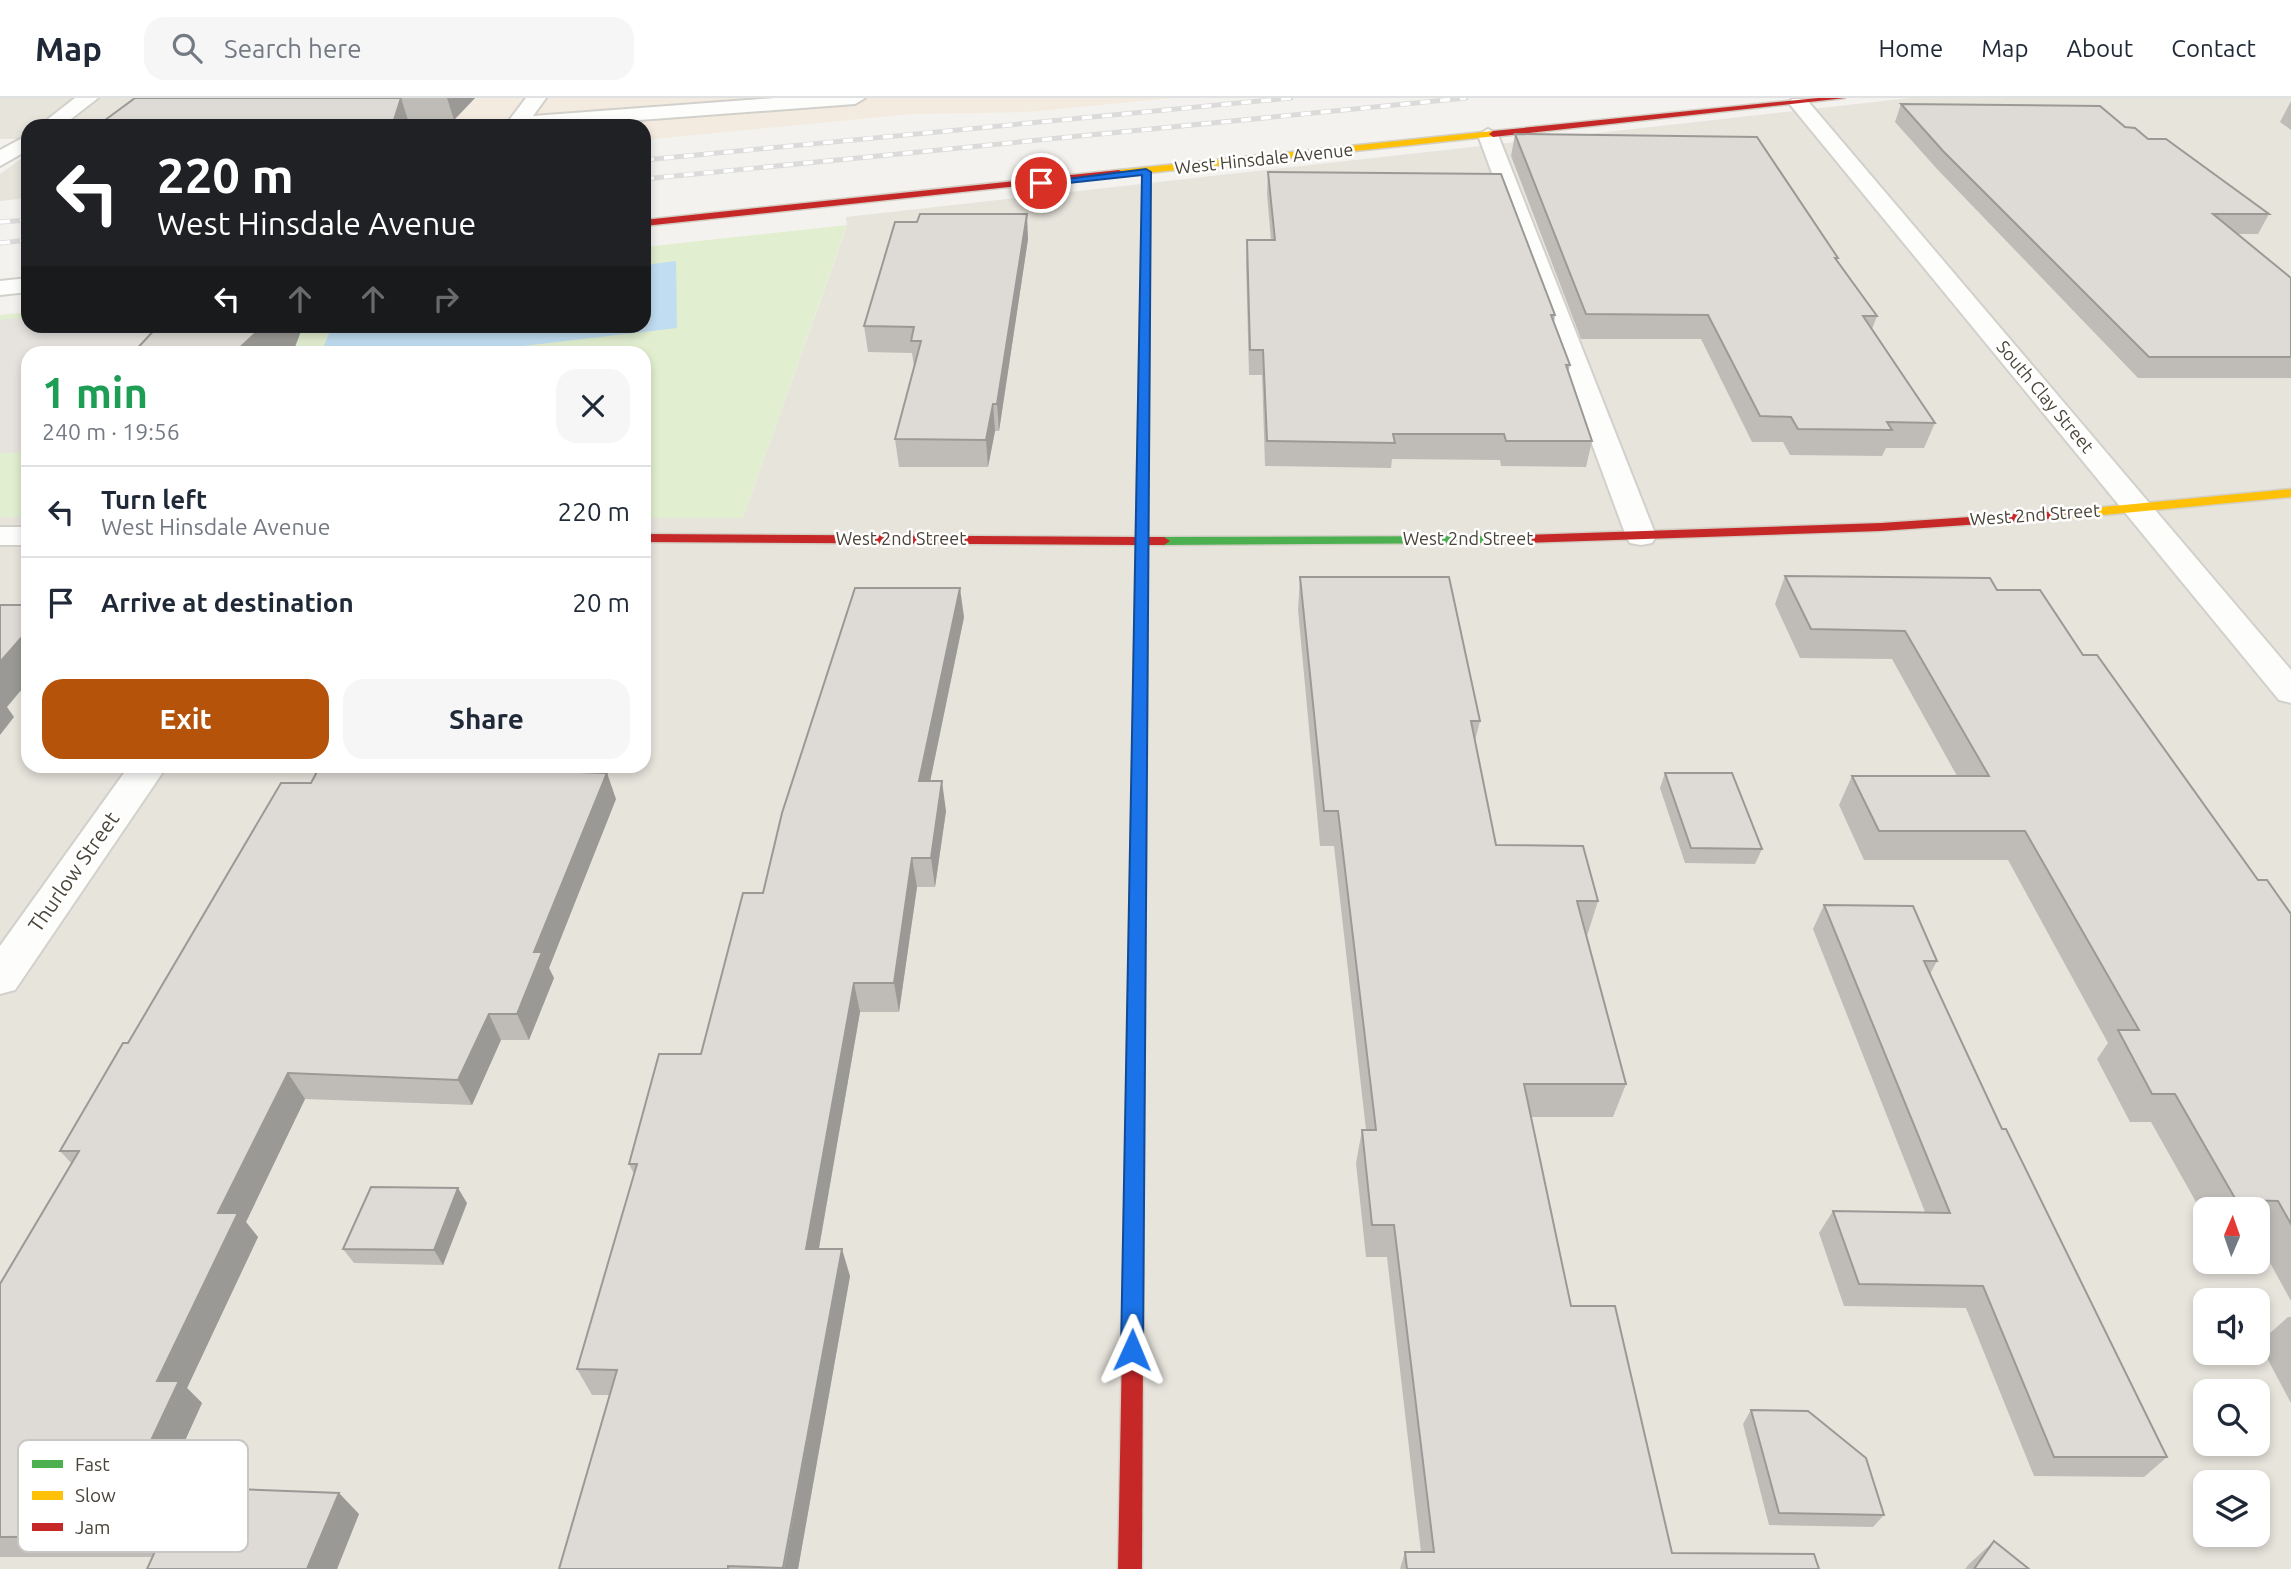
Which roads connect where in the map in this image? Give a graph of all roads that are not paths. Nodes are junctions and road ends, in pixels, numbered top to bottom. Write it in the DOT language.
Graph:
graph roads {
  1 [pos="89,98"];
  2 [pos="536,98"];
  3 [pos="855,98"];
  4 [pos="1841,98"];
  5 [pos="1799,103"];
  6 [pos="664,105"];
  7 [pos="59,119"];
  8 [pos="520,119"];
  9 [pos="550,119"];
  10 [pos="1488,135"];
  11 [pos="21,146"];
  12 [pos="0,160"];
  13 [pos="1146,172"];
  14 [pos="651,222"];
  15 [pos="21,286"];
  16 [pos="0,288"];
  17 [pos="2291,493"];
  18 [pos="2137,507"];
  19 [pos="0,536"];
  20 [pos="21,536"];
  21 [pos="1641,536"];
  22 [pos="651,538"];
  23 [pos="1142,540"];
  24 [pos="2291,692"];
  25 [pos="144,773"];
  26 [pos="0,978"];
  27 [pos="1129,1569"];
  1 -- 7 [label="street"];
  2 -- 8 [label="street"];
  3 -- 6 [label="street"];
  4 -- 5 [label="street, West Hinsdale Avenue"];
  5 -- 10 [label="street, West Hinsdale Avenue"];
  5 -- 18 [label="street, South Clay Street"];
  6 -- 9 [label="street"];
  10 -- 13 [label="street, West Hinsdale Avenue"];
  10 -- 21 [label="street"];
  11 -- 12 [label="street"];
  13 -- 14 [label="street, West Hinsdale Avenue"];
  13 -- 23 [label="street"];
  15 -- 16 [label="street"];
  17 -- 18 [label="street, West 2nd Street"];
  18 -- 21 [label="street, West 2nd Street"];
  18 -- 24 [label="street, South Clay Street"];
  19 -- 20 [label="street"];
  21 -- 23 [label="street, West 2nd Street"];
  22 -- 23 [label="street, West 2nd Street"];
  23 -- 27 [label="street"];
  25 -- 26 [label="street, Thurlow Street"];
}
